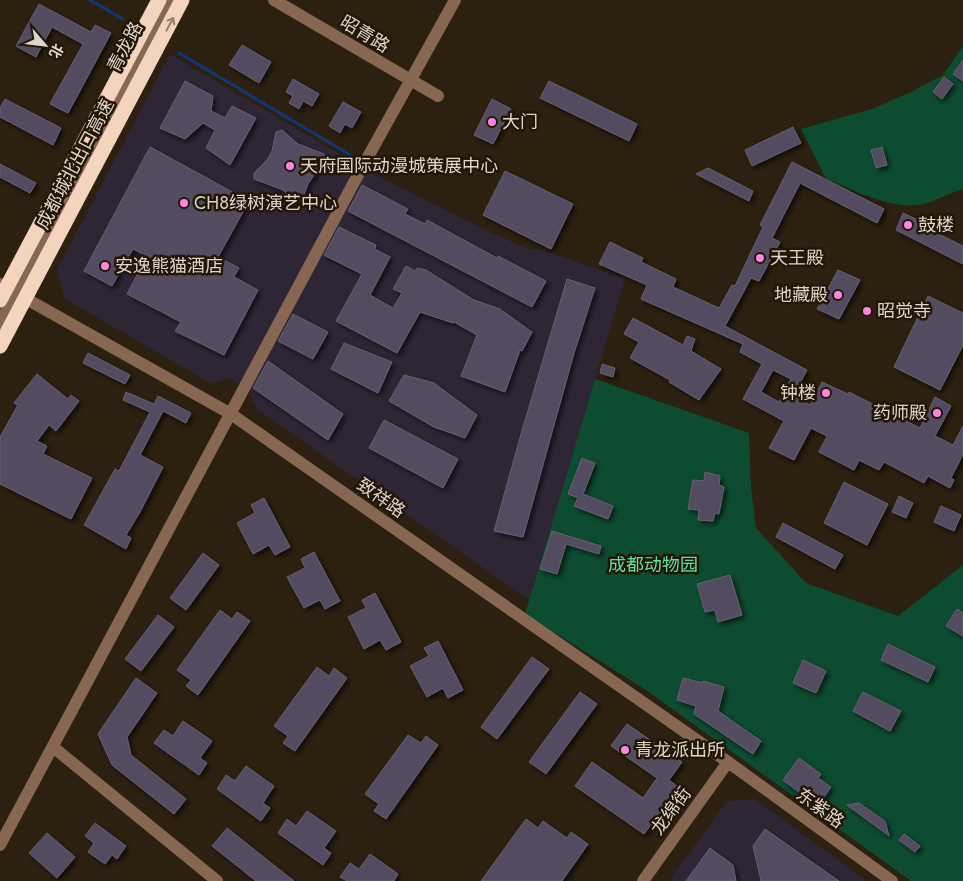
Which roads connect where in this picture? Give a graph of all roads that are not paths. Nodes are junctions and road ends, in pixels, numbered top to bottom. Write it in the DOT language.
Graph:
graph roads {
  1 [pos="159,0"];
  2 [pos="170,0"];
  3 [pos="182,0"];
  4 [pos="274,0"];
  5 [pos="455,0"];
  6 [pos="409,81"];
  7 [pos="438,96"];
  8 [pos="0,284"];
  9 [pos="16,293"];
  10 [pos="0,300"];
  11 [pos="0,323"];
  12 [pos="0,346"];
  13 [pos="231,414"];
  14 [pos="53,747"];
  15 [pos="728,762"];
  16 [pos="0,845"];
  17 [pos="217,881"];
  18 [pos="643,881"];
  19 [pos="892,881"];
  1 -- 10 [label="highway, 成都城北出口高速, bridge"];
  2 -- 9 [label="street, 青龙路"];
  12 -- 3 [label="highway, 成都城北出口高速, one-way, bridge"];
  4 -- 6 [label="street, 昭青路"];
  5 -- 6 [label="street"];
  6 -- 7 [label="street, 昭青路"];
  6 -- 13 [label="street"];
  8 -- 9 [label="street, 致祥路"];
  9 -- 11 [label="street, 青龙路"];
  9 -- 13 [label="street, 致祥路"];
  13 -- 14 [label="street"];
  13 -- 15 [label="street, 致祥路"];
  14 -- 16 [label="street"];
  14 -- 17 [label="street"];
  15 -- 18 [label="street, 龙绵街"];
  15 -- 19 [label="street, 东紫路"];
}
